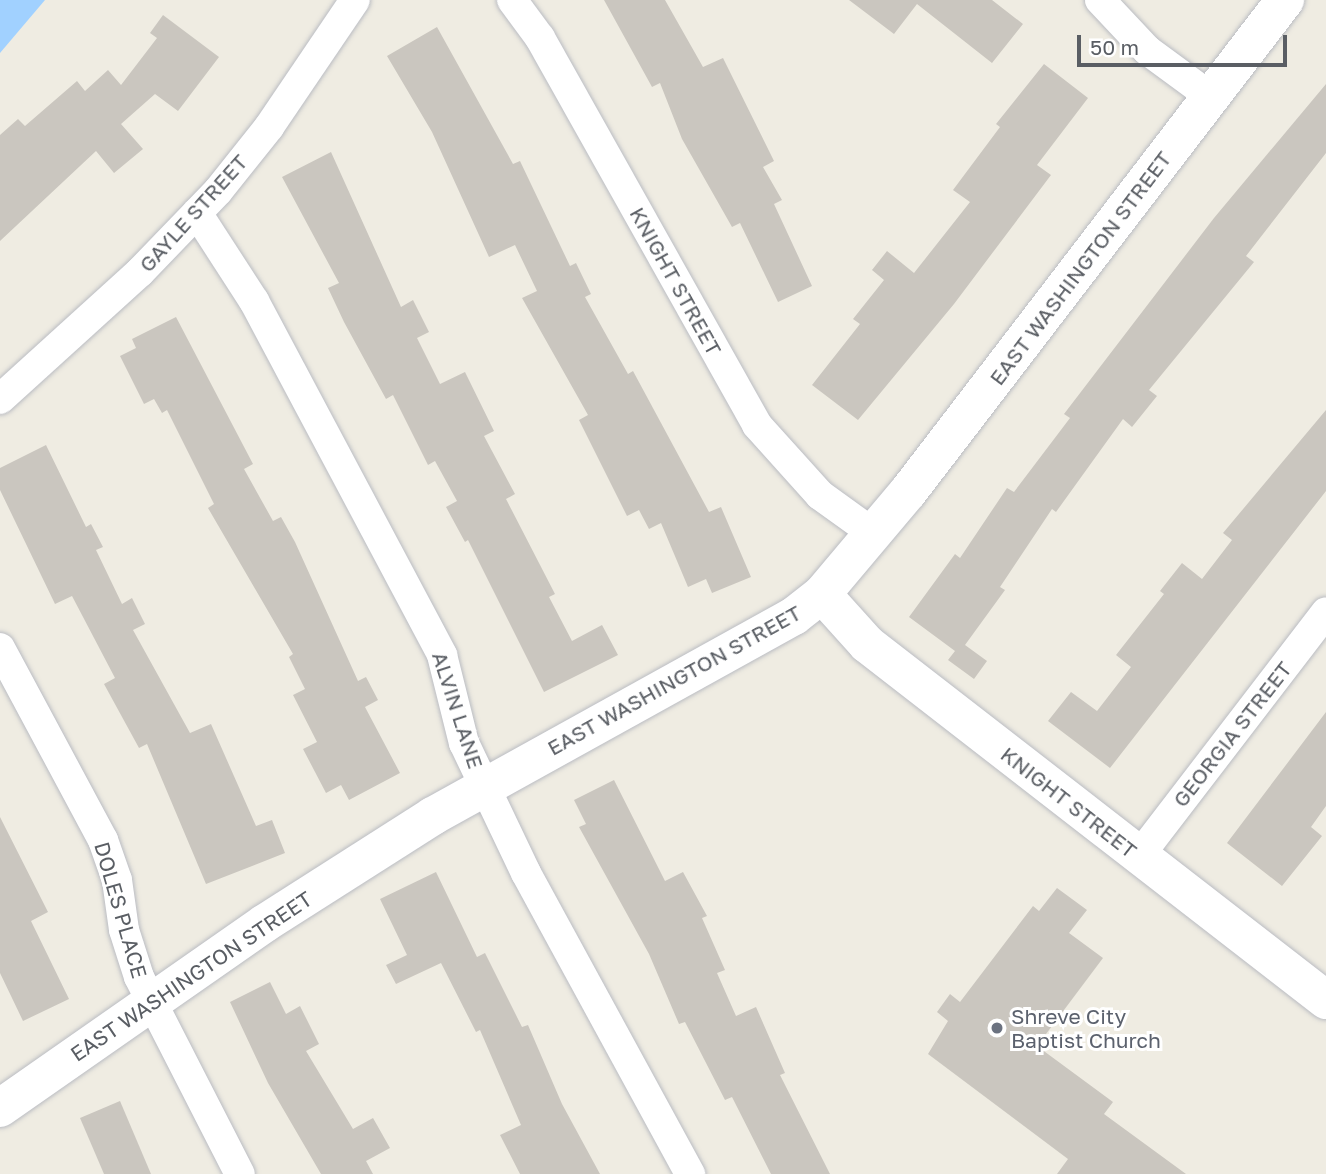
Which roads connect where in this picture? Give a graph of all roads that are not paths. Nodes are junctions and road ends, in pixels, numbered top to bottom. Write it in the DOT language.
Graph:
graph roads {
  1 [pos="355,0"];
  2 [pos="512,0"];
  3 [pos="1100,0"];
  4 [pos="1285,0"];
  5 [pos="1211,97"];
  6 [pos="197,213"];
  7 [pos="0,398"];
  8 [pos="874,534"];
  9 [pos="821,594"];
  10 [pos="1326,612"];
  11 [pos="0,648"];
  12 [pos="485,786"];
  13 [pos="1139,856"];
  14 [pos="1326,1000"];
  15 [pos="150,1003"];
  16 [pos="0,1108"];
  17 [pos="240,1174"];
  18 [pos="690,1174"];
  1 -- 6 [label="street, GAYLE STREET"];
  2 -- 8 [label="street, KNIGHT STREET"];
  3 -- 5 [label="street"];
  4 -- 5 [label="street, EAST WASHINGTON STREET"];
  5 -- 8 [label="street, EAST WASHINGTON STREET"];
  6 -- 7 [label="street, GAYLE STREET"];
  6 -- 12 [label="street, ALVIN LANE"];
  8 -- 9 [label="street, EAST WASHINGTON STREET"];
  9 -- 12 [label="street, EAST WASHINGTON STREET"];
  9 -- 13 [label="street, KNIGHT STREET"];
  10 -- 13 [label="street, GEORGIA STREET"];
  11 -- 15 [label="street, DOLES PLACE"];
  12 -- 15 [label="street, EAST WASHINGTON STREET"];
  12 -- 18 [label="street, ALVIN LANE"];
  13 -- 14 [label="street, KNIGHT STREET"];
  15 -- 16 [label="street, EAST WASHINGTON STREET"];
  15 -- 17 [label="street, DOLES PLACE"];
}
